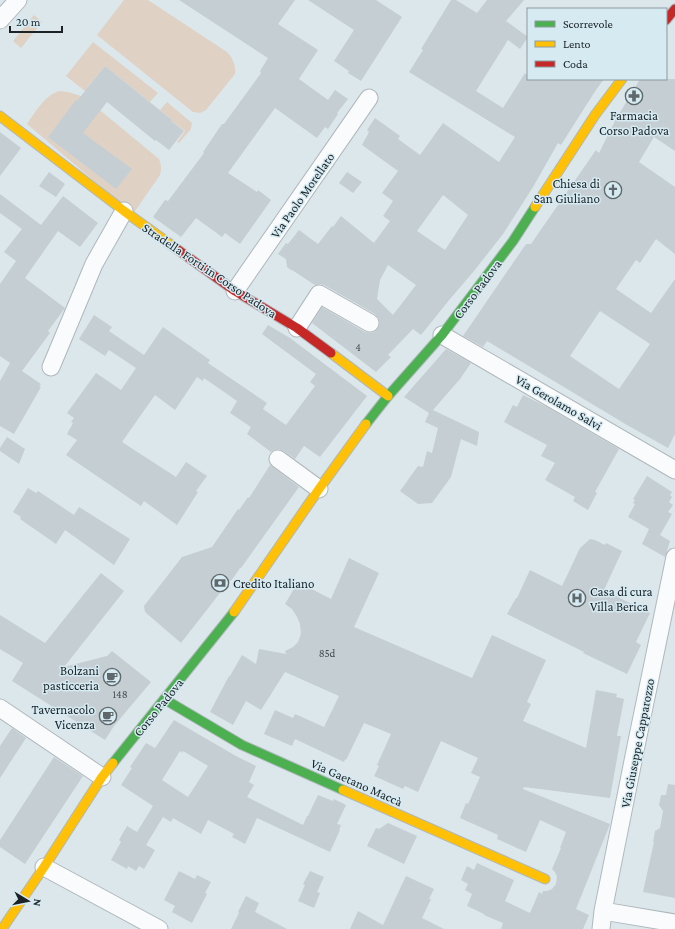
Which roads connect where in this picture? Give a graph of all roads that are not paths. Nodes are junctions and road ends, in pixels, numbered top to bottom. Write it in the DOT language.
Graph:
graph roads {
  1 [pos="18,0"];
  2 [pos="675,9"];
  3 [pos="667,19"];
  4 [pos="0,20"];
  5 [pos="621,80"];
  6 [pos="369,98"];
  7 [pos="0,116"];
  8 [pos="124,211"];
  9 [pos="235,291"];
  10 [pos="370,323"];
  11 [pos="296,328"];
  12 [pos="442,335"];
  13 [pos="51,367"];
  14 [pos="388,396"];
  15 [pos="278,459"];
  16 [pos="675,470"];
  17 [pos="319,489"];
  18 [pos="675,557"];
  19 [pos="164,699"];
  20 [pos="0,708"];
  21 [pos="102,777"];
  22 [pos="44,867"];
  23 [pos="545,879"];
  24 [pos="603,911"];
  25 [pos="675,923"];
  26 [pos="2,929"];
  27 [pos="159,929"];
  28 [pos="601,929"];
  1 -- 4 [label="street"];
  2 -- 3 [label="street"];
  5 -- 12 [label="street, Corso Padova"];
  6 -- 9 [label="street, Via Paolo Morellato"];
  7 -- 8 [label="street, Stradella Forti in Corso Padova"];
  8 -- 9 [label="street, Stradella Forti in Corso Padova"];
  8 -- 13 [label="street"];
  9 -- 11 [label="street, Stradella Forti in Corso Padova"];
  10 -- 11 [label="street"];
  11 -- 14 [label="street, Stradella Forti in Corso Padova"];
  12 -- 14 [label="street, Corso Padova"];
  12 -- 16 [label="street, Via Gerolamo Salvi"];
  14 -- 17 [label="street, Corso Padova"];
  15 -- 17 [label="street"];
  17 -- 19 [label="street, Corso Padova"];
  18 -- 24 [label="street, Via Giuseppe Capparozzo"];
  19 -- 21 [label="street, Corso Padova"];
  19 -- 23 [label="street, Via Gaetano Maccà"];
  20 -- 21 [label="street"];
  21 -- 22 [label="street, Corso Padova"];
  22 -- 26 [label="street, Corso Padova"];
  22 -- 27 [label="street"];
  24 -- 25 [label="street"];
  24 -- 28 [label="street, Via Giuseppe Capparozzo"];
}
